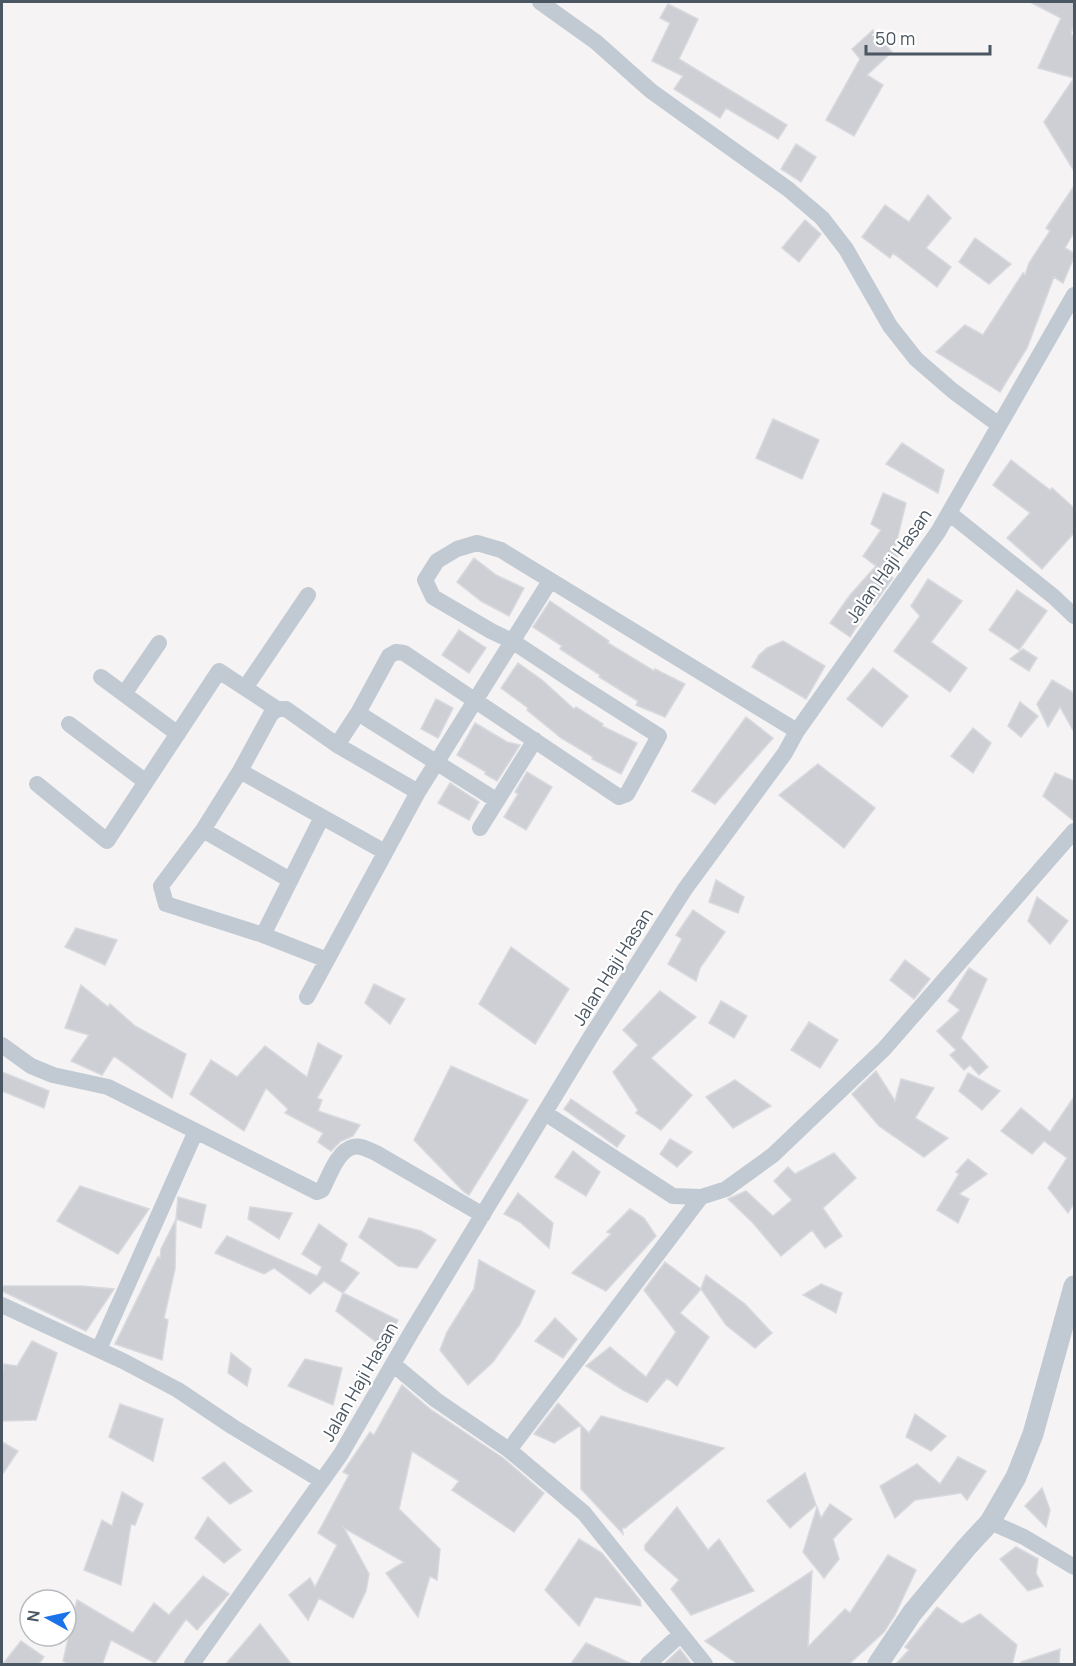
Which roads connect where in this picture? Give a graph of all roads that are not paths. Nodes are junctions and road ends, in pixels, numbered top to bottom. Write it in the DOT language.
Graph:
graph roads {
  1 [pos="540,2"];
  2 [pos="1074,295"];
  3 [pos="999,425"];
  4 [pos="950,513"];
  5 [pos="550,582"];
  6 [pos="308,595"];
  7 [pos="1074,616"];
  8 [pos="513,640"];
  9 [pos="159,643"];
  10 [pos="101,677"];
  11 [pos="245,688"];
  12 [pos="124,694"];
  13 [pos="475,702"];
  14 [pos="277,709"];
  15 [pos="358,713"];
  16 [pos="69,724"];
  17 [pos="797,731"];
  18 [pos="178,734"];
  19 [pos="535,740"];
  20 [pos="337,745"];
  21 [pos="435,762"];
  22 [pos="240,771"];
  23 [pos="146,782"];
  24 [pos="38,784"];
  25 [pos="418,792"];
  26 [pos="496,800"];
  27 [pos="322,817"];
  28 [pos="480,828"];
  29 [pos="203,830"];
  30 [pos="1074,831"];
  31 [pos="385,852"];
  32 [pos="290,880"];
  33 [pos="263,934"];
  34 [pos="327,960"];
  35 [pos="307,997"];
  36 [pos="2,1045"];
  37 [pos="545,1113"];
  38 [pos="196,1131"];
  39 [pos="700,1197"];
  40 [pos="483,1215"];
  41 [pos="1074,1286"];
  42 [pos="2,1305"];
  43 [pos="99,1349"];
  44 [pos="394,1365"];
  45 [pos="509,1450"];
  46 [pos="322,1481"];
  47 [pos="990,1522"];
  48 [pos="1074,1567"];
  49 [pos="681,1634"];
  50 [pos="192,1665"];
  51 [pos="648,1665"];
  52 [pos="705,1665"];
  53 [pos="878,1665"];
  1 -- 3 [label="street"];
  2 -- 3 [label="street, Jalan Haji Hasan"];
  3 -- 4 [label="street, Jalan Haji Hasan"];
  4 -- 7 [label="street"];
  4 -- 17 [label="street, Jalan Haji Hasan"];
  5 -- 8 [label="street"];
  5 -- 8 [label="street"];
  5 -- 17 [label="street"];
  6 -- 11 [label="street"];
  8 -- 13 [label="street"];
  8 -- 19 [label="street"];
  9 -- 12 [label="street"];
  10 -- 12 [label="street"];
  11 -- 14 [label="street"];
  11 -- 18 [label="street"];
  12 -- 18 [label="street"];
  13 -- 15 [label="street"];
  13 -- 19 [label="street"];
  13 -- 21 [label="street"];
  14 -- 20 [label="street"];
  14 -- 22 [label="street"];
  15 -- 20 [label="street"];
  15 -- 21 [label="street"];
  16 -- 23 [label="street"];
  17 -- 37 [label="street, Jalan Haji Hasan"];
  18 -- 23 [label="street"];
  19 -- 26 [label="street"];
  20 -- 25 [label="street"];
  21 -- 25 [label="street"];
  21 -- 26 [label="street"];
  22 -- 27 [label="street"];
  22 -- 29 [label="street"];
  23 -- 24 [label="street"];
  25 -- 31 [label="street"];
  26 -- 28 [label="street"];
  27 -- 31 [label="street"];
  27 -- 32 [label="street"];
  29 -- 32 [label="street"];
  29 -- 33 [label="street"];
  30 -- 39 [label="street"];
  31 -- 34 [label="street"];
  32 -- 33 [label="street"];
  33 -- 34 [label="street"];
  34 -- 35 [label="street"];
  36 -- 38 [label="street"];
  37 -- 39 [label="street"];
  37 -- 40 [label="street, Jalan Haji Hasan"];
  38 -- 40 [label="street"];
  38 -- 43 [label="street"];
  39 -- 45 [label="street"];
  40 -- 44 [label="street, Jalan Haji Hasan"];
  41 -- 47 [label="street"];
  42 -- 43 [label="street"];
  43 -- 46 [label="street"];
  44 -- 45 [label="street"];
  44 -- 46 [label="street, Jalan Haji Hasan"];
  45 -- 49 [label="street"];
  46 -- 50 [label="street, Jalan Haji Hasan"];
  47 -- 48 [label="street"];
  47 -- 53 [label="street"];
  49 -- 51 [label="street"];
  49 -- 52 [label="street"];
}
